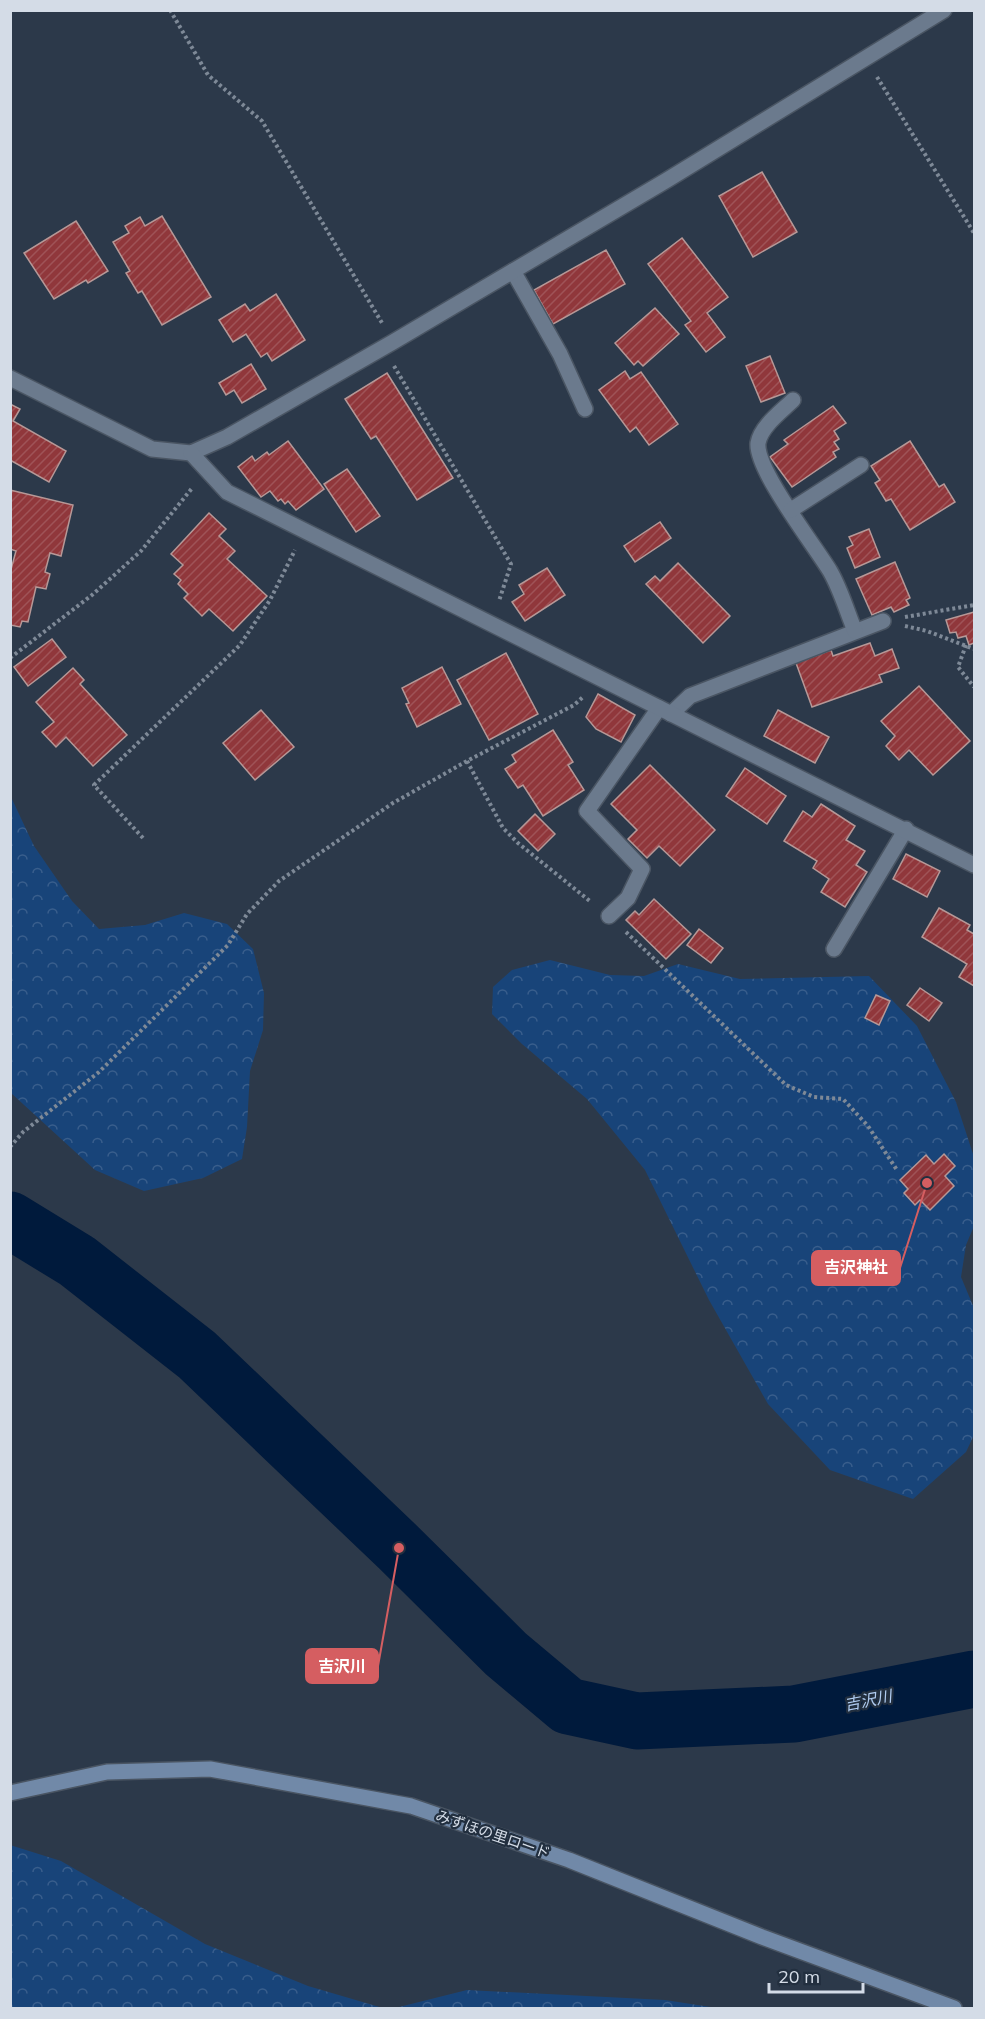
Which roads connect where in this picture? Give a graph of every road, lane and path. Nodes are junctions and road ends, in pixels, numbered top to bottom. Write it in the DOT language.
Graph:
graph roads {
  1 [pos="170,10"];
  2 [pos="944,10"];
  3 [pos="865,59"];
  4 [pos="975,233"];
  5 [pos="513,271"];
  6 [pos="388,345"];
  7 [pos="10,378"];
  8 [pos="793,400"];
  9 [pos="585,409"];
  10 [pos="191,453"];
  11 [pos="861,465"];
  12 [pos="206,469"];
  13 [pos="791,510"];
  14 [pos="304,530"];
  15 [pos="975,605"];
  16 [pos="883,621"];
  17 [pos="492,624"];
  18 [pos="855,631"];
  19 [pos="966,645"];
  20 [pos="975,649"];
  21 [pos="10,657"];
  22 [pos="603,679"];
  23 [pos="975,687"];
  24 [pos="665,711"];
  25 [pos="467,761"];
  26 [pos="906,829"];
  27 [pos="143,838"];
  28 [pos="975,865"];
  29 [pos="609,916"];
  30 [pos="834,949"];
  31 [pos="10,1148"];
  32 [pos="897,1170"];
  33 [pos="10,1793"];
  34 [pos="954,2008"];
  1 -- 6 [label="path"];
  2 -- 3 [label="street"];
  3 -- 4 [label="path"];
  3 -- 5 [label="street"];
  5 -- 6 [label="street"];
  5 -- 9 [label="street"];
  6 -- 10 [label="street"];
  6 -- 17 [label="path"];
  7 -- 10 [label="street"];
  8 -- 13 [label="street"];
  10 -- 12 [label="street"];
  11 -- 13 [label="street"];
  12 -- 14 [label="street"];
  12 -- 21 [label="path"];
  13 -- 18 [label="street"];
  14 -- 17 [label="street"];
  14 -- 27 [label="path"];
  15 -- 16 [label="path"];
  16 -- 18 [label="street"];
  16 -- 19 [label="path"];
  17 -- 22 [label="street"];
  18 -- 24 [label="street"];
  19 -- 20 [label="path"];
  19 -- 23 [label="path"];
  22 -- 24 [label="street"];
  22 -- 25 [label="path"];
  24 -- 26 [label="street"];
  24 -- 29 [label="street"];
  25 -- 29 [label="path"];
  25 -- 31 [label="path"];
  26 -- 28 [label="street"];
  26 -- 30 [label="street"];
  29 -- 32 [label="path"];
  33 -- 34 [label="street, みずほの里ロード"];
}
